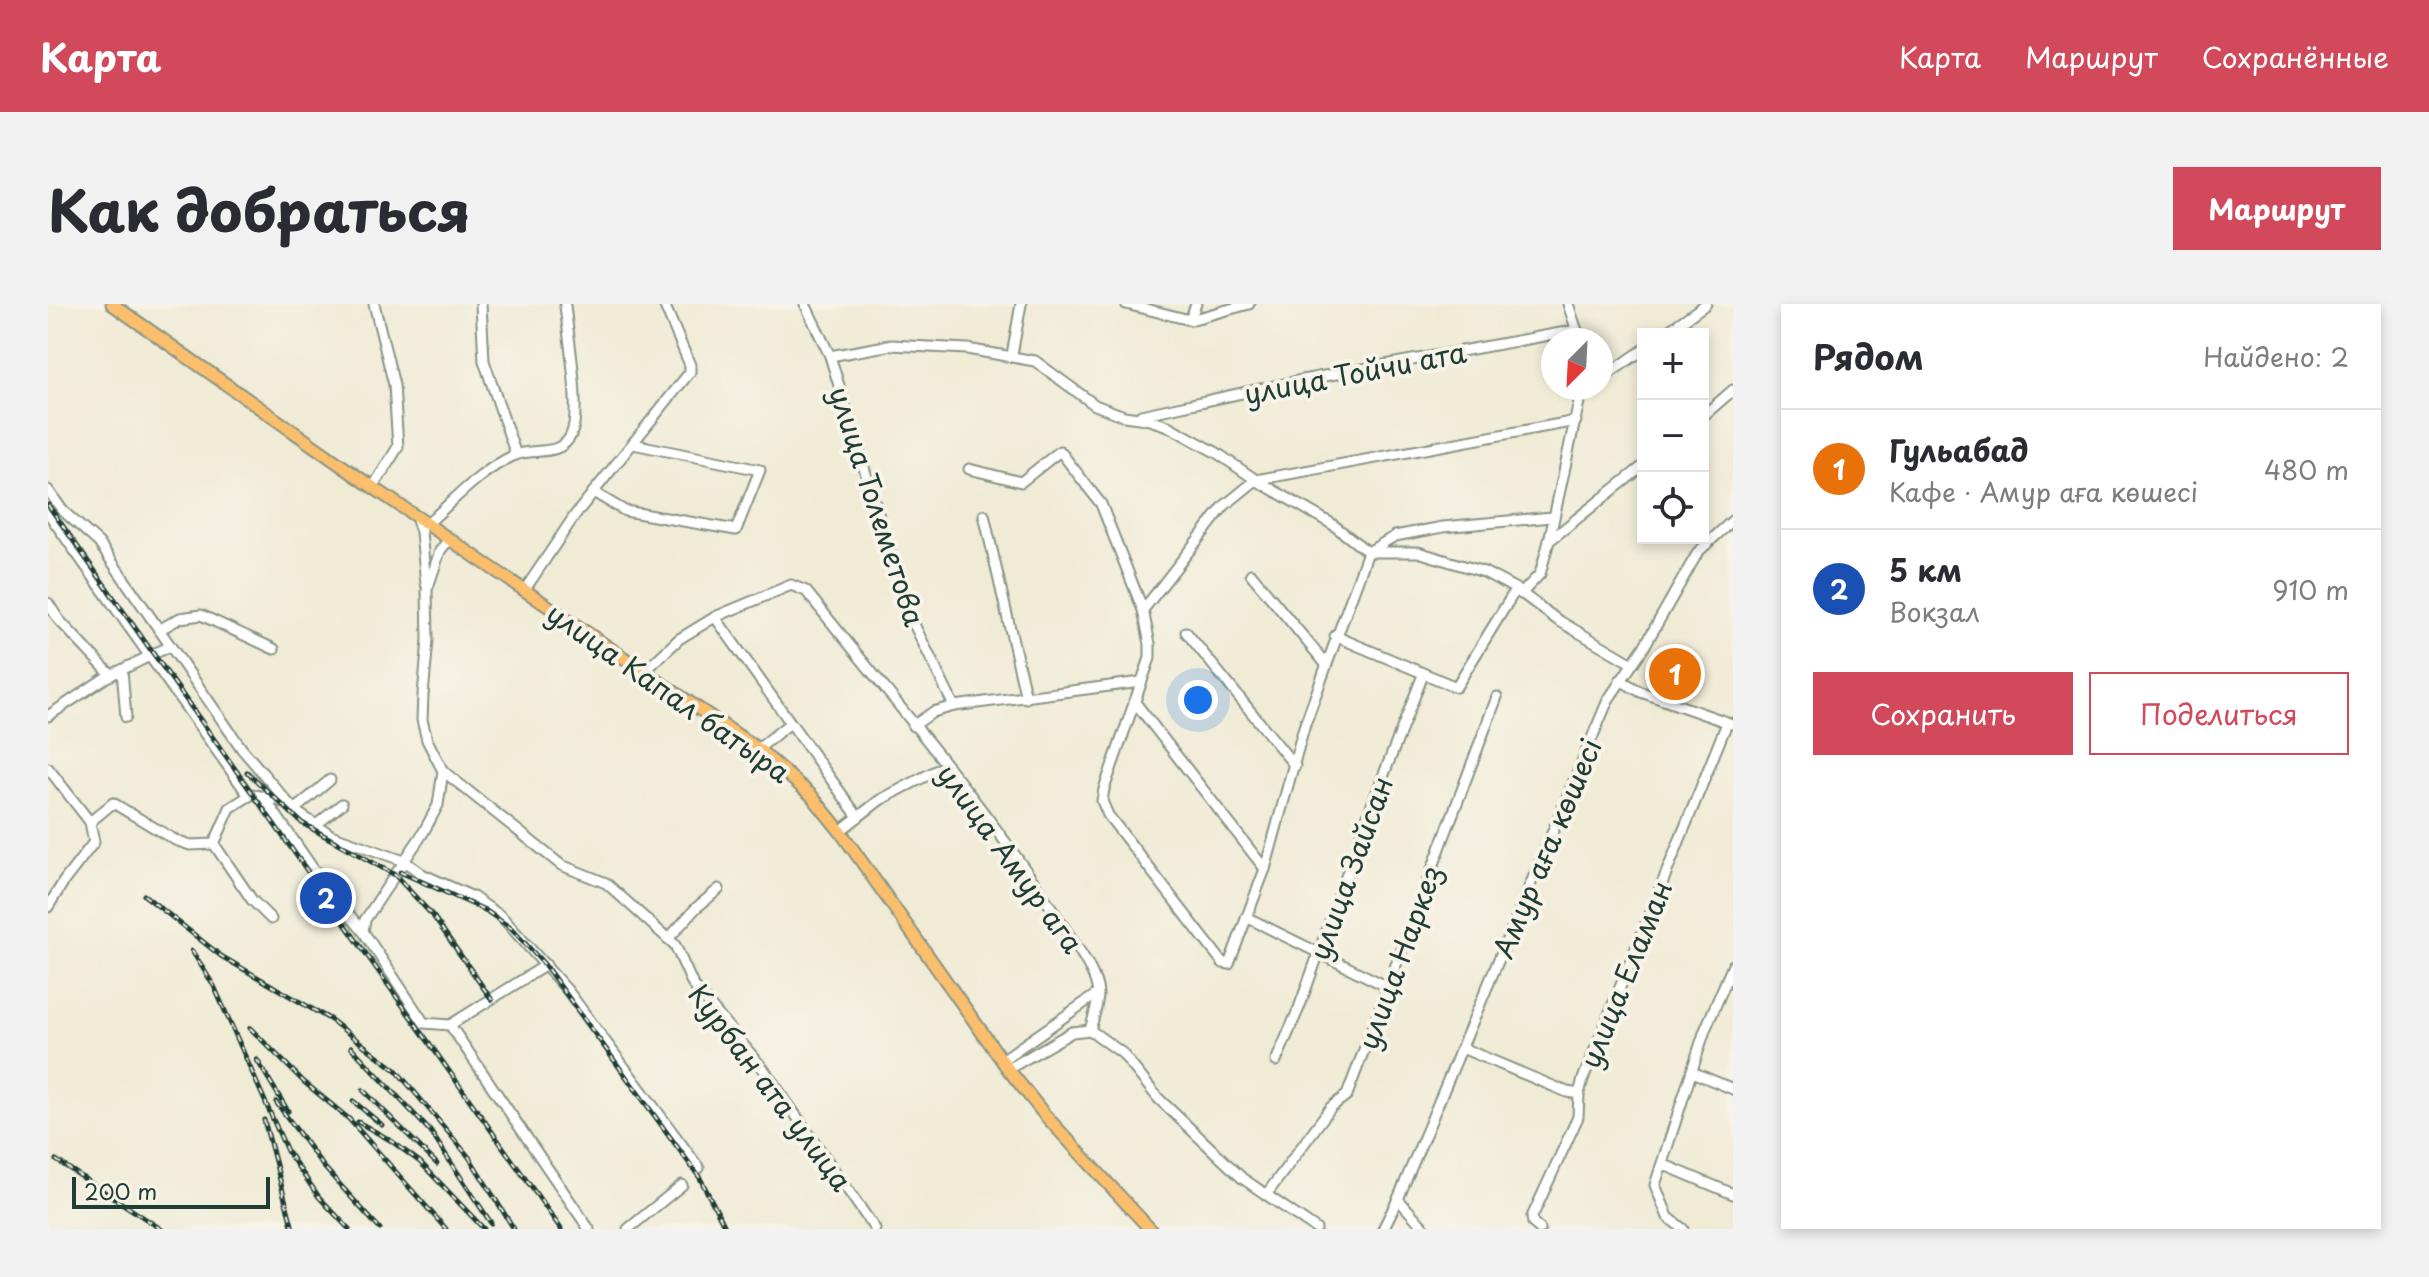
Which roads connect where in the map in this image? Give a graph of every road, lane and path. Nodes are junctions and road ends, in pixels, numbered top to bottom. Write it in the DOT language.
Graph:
graph roads {
  1 [pos="112,304"];
  2 [pos="374,304"];
  3 [pos="481,304"];
  4 [pos="664,304"];
  5 [pos="805,304"];
  6 [pos="1021,304"];
  7 [pos="1126,304"];
  8 [pos="1196,304"];
  9 [pos="1249,304"];
  10 [pos="1568,304"];
  11 [pos="1706,304"];
  12 [pos="565,306"];
  13 [pos="1190,320"];
  14 [pos="1577,328"];
  15 [pos="1672,328"];
  16 [pos="1541,341"];
  17 [pos="1637,354"];
  18 [pos="1012,355"];
  19 [pos="830,356"];
  20 [pos="1613,371"];
  21 [pos="1733,390"];
  22 [pos="1581,400"];
  23 [pos="1709,411"];
  24 [pos="1134,417"];
  25 [pos="1576,421"];
  26 [pos="633,444"];
  27 [pos="516,455"];
  28 [pos="969,469"];
  29 [pos="1637,471"];
  30 [pos="1256,480"];
  31 [pos="373,487"];
  32 [pos="48,490"];
  33 [pos="593,492"];
  34 [pos="48,513"];
  35 [pos="984,515"];
  36 [pos="416,517"];
  37 [pos="1552,517"];
  38 [pos="1733,520"];
  39 [pos="427,524"];
  40 [pos="449,539"];
  41 [pos="1549,541"];
  42 [pos="1368,552"];
  43 [pos="1251,574"];
  44 [pos="427,590"];
  45 [pos="524,591"];
  46 [pos="1519,592"];
  47 [pos="48,603"];
  48 [pos="1143,610"];
  49 [pos="715,617"];
  50 [pos="159,630"];
  51 [pos="1186,632"];
  52 [pos="1335,636"];
  53 [pos="170,646"];
  54 [pos="274,649"];
  55 [pos="150,656"];
  56 [pos="1325,663"];
  57 [pos="1631,663"];
  58 [pos="122,670"];
  59 [pos="643,673"];
  60 [pos="111,675"];
  61 [pos="1423,675"];
  62 [pos="1620,680"];
  63 [pos="1141,682"];
  64 [pos="1497,697"];
  65 [pos="1026,698"];
  66 [pos="1134,701"];
  67 [pos="954,706"];
  68 [pos="48,716"];
  69 [pos="126,717"];
  70 [pos="790,723"];
  71 [pos="1730,724"];
  72 [pos="913,726"];
  73 [pos="758,749"];
  74 [pos="945,766"];
  75 [pos="1295,766"];
  76 [pos="48,768"];
  77 [pos="443,771"];
  78 [pos="330,780"];
  79 [pos="249,796"];
  80 [pos="263,796"];
  81 [pos="342,804"];
  82 [pos="291,806"];
  83 [pos="858,817"];
  84 [pos="90,822"];
  85 [pos="316,825"];
  86 [pos="840,831"];
  87 [pos="214,844"];
  88 [pos="404,861"];
  89 [pos="1265,869"];
  90 [pos="719,889"];
  91 [pos="48,907"];
  92 [pos="1246,917"];
  93 [pos="271,919"];
  94 [pos="363,931"];
  95 [pos="668,939"];
  96 [pos="1318,954"];
  97 [pos="546,965"];
  98 [pos="1733,965"];
  99 [pos="1730,980"];
  100 [pos="1388,987"];
  101 [pos="1098,994"];
  102 [pos="450,1025"];
  103 [pos="1090,1030"];
  104 [pos="1462,1048"];
  105 [pos="1276,1061"];
  106 [pos="1005,1065"];
  107 [pos="1692,1072"];
  108 [pos="1733,1089"];
  109 [pos="1579,1094"];
  110 [pos="1662,1164"];
  111 [pos="699,1168"];
  112 [pos="682,1185"];
  113 [pos="1733,1194"];
  114 [pos="1266,1195"];
  115 [pos="1398,1199"];
  116 [pos="589,1229"];
  117 [pos="628,1229"];
  118 [pos="875,1229"];
  119 [pos="1150,1229"];
  120 [pos="1316,1229"];
  121 [pos="1383,1229"];
  122 [pos="1425,1229"];
  123 [pos="1540,1229"];
  124 [pos="1683,1229"];
  1 -- 31 [label="main road, улица Капал батыра"];
  2 -- 31 [label="street"];
  3 -- 27 [label="street"];
  4 -- 26 [label="street"];
  5 -- 19 [label="street, улица Толеметова"];
  6 -- 18 [label="street"];
  7 -- 13 [label="street"];
  8 -- 13 [label="street"];
  9 -- 13 [label="street"];
  10 -- 14 [label="street"];
  11 -- 15 [label="street"];
  12 -- 27 [label="street"];
  16 -- 24 [label="street, улица Тойчи ата"];
  17 -- 20 [label="street"];
  18 -- 19 [label="street"];
  18 -- 24 [label="street"];
  19 -- 67 [label="street, улица Толеметова"];
  21 -- 23 [label="street"];
  22 -- 25 [label="street"];
  24 -- 30 [label="street"];
  25 -- 30 [label="street"];
  25 -- 37 [label="street"];
  26 -- 33 [label="street"];
  26 -- 33 [label="street"];
  27 -- 39 [label="street"];
  28 -- 48 [label="street"];
  29 -- 41 [label="street"];
  30 -- 42 [label="street"];
  30 -- 48 [label="street"];
  31 -- 36 [label="main road, улица Капал батыра"];
  32 -- 50 [label="street"];
  33 -- 45 [label="street"];
  34 -- 55 [label="street"];
  35 -- 65 [label="street"];
  36 -- 39 [label="main road, улица Капал батыра"];
  36 -- 44 [label="street"];
  37 -- 41 [label="street"];
  37 -- 42 [label="street"];
  38 -- 57 [label="street, Амур аға көшесі"];
  39 -- 40 [label="main road, улица Капал батыра"];
  40 -- 44 [label="street"];
  40 -- 45 [label="main road, улица Капал батыра"];
  41 -- 46 [label="street"];
  42 -- 46 [label="street"];
  42 -- 52 [label="street"];
  43 -- 56 [label="street"];
  44 -- 77 [label="street"];
  45 -- 59 [label="main road, улица Капал батыра"];
  46 -- 57 [label="street"];
  46 -- 61 [label="street"];
  47 -- 60 [label="street"];
  48 -- 63 [label="street"];
  49 -- 59 [label="street"];
  49 -- 70 [label="street"];
  49 -- 72 [label="street, улица Амур ага"];
  50 -- 53 [label="street"];
  50 -- 54 [label="street"];
  51 -- 75 [label="street"];
  52 -- 56 [label="street"];
  52 -- 61 [label="street"];
  53 -- 55 [label="street"];
  53 -- 82 [label="street"];
  55 -- 58 [label="street"];
  55 -- 79 [label="street"];
  56 -- 75 [label="street"];
  57 -- 62 [label="street, Амур аға көшесі"];
  58 -- 60 [label="street"];
  58 -- 69 [label="street"];
  59 -- 73 [label="main road, улица Капал батыра"];
  60 -- 68 [label="street"];
  61 -- 96 [label="street, улица Зайсан"];
  62 -- 71 [label="street"];
  62 -- 104 [label="street, Амур аға көшесі"];
  63 -- 65 [label="street"];
  63 -- 66 [label="street"];
  64 -- 100 [label="street, улица Наркез"];
  65 -- 67 [label="street"];
  66 -- 89 [label="street"];
  66 -- 92 [label="street"];
  67 -- 72 [label="street"];
  70 -- 73 [label="street"];
  70 -- 83 [label="street"];
  71 -- 109 [label="street, улица Еламан"];
  72 -- 74 [label="street, улица Амур ага"];
  73 -- 86 [label="main road, улица Капал батыра"];
  74 -- 83 [label="street"];
  74 -- 101 [label="street, улица Амур ага"];
  75 -- 89 [label="street"];
  76 -- 84 [label="street"];
  77 -- 88 [label="street"];
  77 -- 95 [label="street, Курбан ата улица"];
  78 -- 82 [label="street"];
  79 -- 80 [label="street"];
  79 -- 87 [label="street"];
  80 -- 82 [label="street"];
  80 -- 94 [label="street"];
  81 -- 85 [label="street"];
  82 -- 85 [label="street"];
  83 -- 86 [label="street"];
  84 -- 87 [label="street"];
  84 -- 91 [label="street"];
  85 -- 88 [label="street"];
  86 -- 106 [label="main road, улица Капал батыра"];
  87 -- 93 [label="street"];
  88 -- 94 [label="street"];
  88 -- 97 [label="street"];
  89 -- 92 [label="street"];
  90 -- 95 [label="street"];
  92 -- 96 [label="street"];
  94 -- 102 [label="street"];
  95 -- 118 [label="street, Курбан ата улица"];
  96 -- 100 [label="street"];
  96 -- 105 [label="street, улица Зайсан"];
  97 -- 102 [label="street"];
  97 -- 111 [label="street"];
  98 -- 99 [label="street"];
  99 -- 107 [label="street"];
  100 -- 114 [label="street, улица Наркез"];
  101 -- 103 [label="street"];
  101 -- 106 [label="street"];
  102 -- 116 [label="street"];
  103 -- 106 [label="street"];
  103 -- 114 [label="street"];
  104 -- 109 [label="street"];
  104 -- 115 [label="street, Амур аға көшесі"];
  106 -- 119 [label="main road, улица Капал батыра"];
  107 -- 108 [label="street"];
  107 -- 110 [label="street"];
  109 -- 123 [label="street, улица Еламан"];
  110 -- 113 [label="street"];
  110 -- 124 [label="street"];
  112 -- 117 [label="street"];
  114 -- 120 [label="street"];
  115 -- 121 [label="street, Амур аға көшесі"];
  115 -- 122 [label="street"];
}
